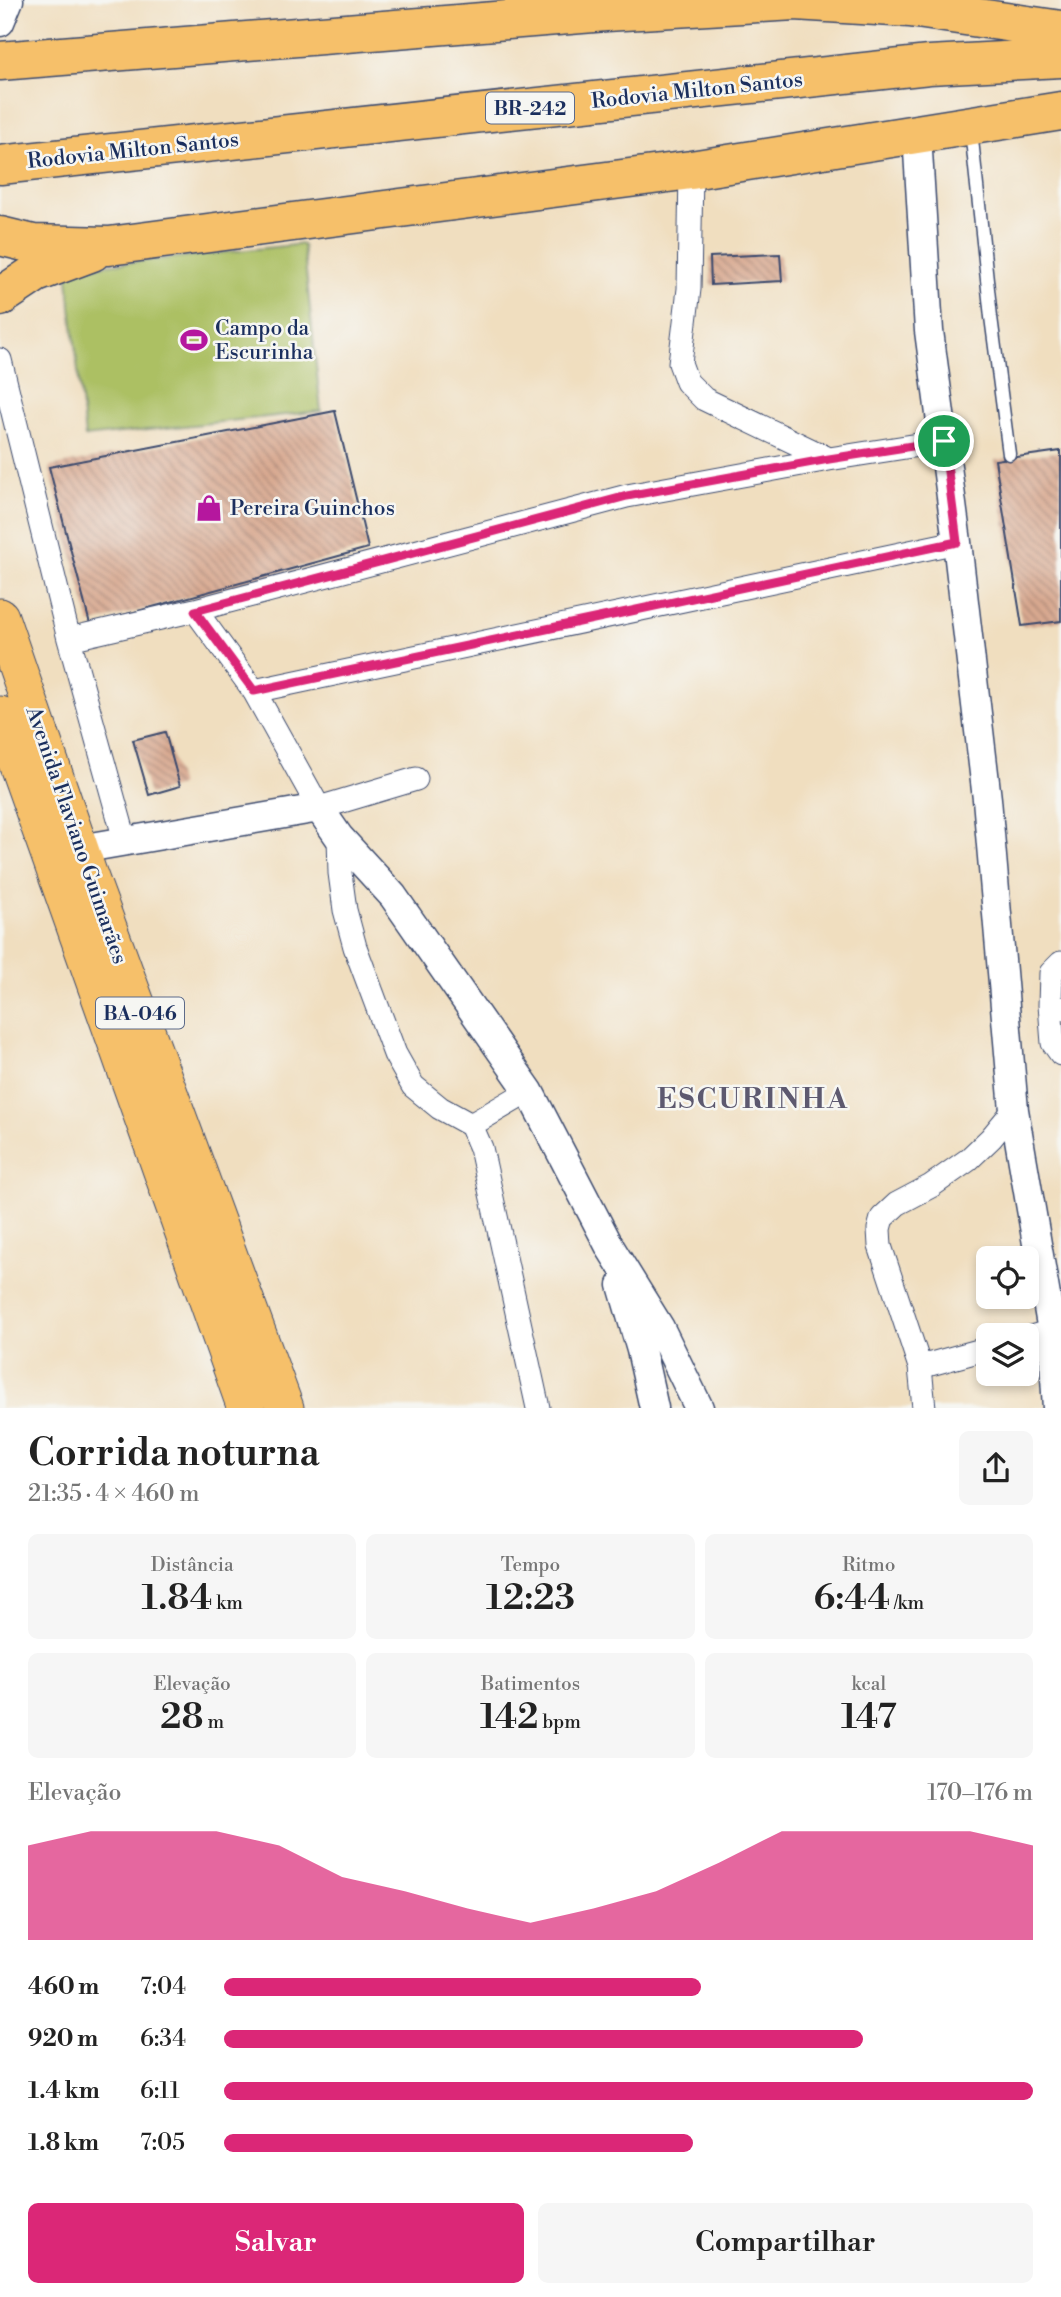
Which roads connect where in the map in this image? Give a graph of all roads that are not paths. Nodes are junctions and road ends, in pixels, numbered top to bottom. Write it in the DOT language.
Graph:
graph roads {
  1 [pos="9,0"];
  2 [pos="0,22"];
  3 [pos="1061,30"];
  4 [pos="1061,58"];
  5 [pos="0,61"];
  6 [pos="1061,111"];
  7 [pos="971,126"];
  8 [pos="917,135"];
  9 [pos="0,165"];
  10 [pos="691,170"];
  11 [pos="0,236"];
  12 [pos="109,246"];
  13 [pos="0,298"];
  14 [pos="0,360"];
  15 [pos="944,441"];
  16 [pos="1009,454"];
  17 [pos="829,459"];
  18 [pos="957,542"];
  19 [pos="195,611"];
  20 [pos="0,617"];
  21 [pos="69,639"];
  22 [pos="254,691"];
  23 [pos="0,715"];
  24 [pos="416,779"];
  25 [pos="318,808"];
  26 [pos="339,837"];
  27 [pos="125,840"];
  28 [pos="80,849"];
  29 [pos="1061,963"];
  30 [pos="1056,1006"];
  31 [pos="1061,1054"];
  32 [pos="529,1091"];
  33 [pos="1014,1110"];
  34 [pos="471,1125"];
  35 [pos="611,1249"];
  36 [pos="1040,1334"];
  37 [pos="976,1352"];
  38 [pos="920,1367"];
  39 [pos="246,1408"];
  40 [pos="285,1408"];
  41 [pos="538,1408"];
  42 [pos="654,1408"];
  43 [pos="699,1408"];
  44 [pos="924,1408"];
  45 [pos="1057,1408"];
  1 -- 2 [label="street"];
  3 -- 5 [label="highway"];
  4 -- 9 [label="highway, Rodovia Milton Santos / BR-242"];
  6 -- 7 [label="highway"];
  7 -- 8 [label="highway"];
  7 -- 16 [label="lane"];
  8 -- 10 [label="highway"];
  8 -- 15 [label="street"];
  10 -- 12 [label="highway"];
  10 -- 17 [label="street"];
  11 -- 12 [label="highway"];
  12 -- 13 [label="highway"];
  14 -- 21 [label="street"];
  15 -- 17 [label="street"];
  15 -- 18 [label="street"];
  17 -- 19 [label="street"];
  18 -- 22 [label="street"];
  18 -- 33 [label="street"];
  19 -- 21 [label="street"];
  19 -- 22 [label="street"];
  20 -- 28 [label="main road, Avenida Flaviano Guimarães / BA-046"];
  21 -- 27 [label="street"];
  22 -- 25 [label="street"];
  23 -- 39 [label="main road, Avenida Flaviano Guimarães / BA-046"];
  24 -- 25 [label="street"];
  25 -- 26 [label="street"];
  25 -- 27 [label="street"];
  26 -- 32 [label="street"];
  26 -- 34 [label="street"];
  27 -- 28 [label="street"];
  28 -- 40 [label="main road, Avenida Flaviano Guimarães / BA-046"];
  29 -- 30 [label="street"];
  30 -- 31 [label="street"];
  32 -- 34 [label="street"];
  32 -- 35 [label="street"];
  33 -- 36 [label="street"];
  33 -- 38 [label="street"];
  34 -- 41 [label="street"];
  35 -- 42 [label="street"];
  35 -- 43 [label="street"];
  36 -- 45 [label="street"];
  37 -- 38 [label="street"];
  38 -- 44 [label="street"];
}
